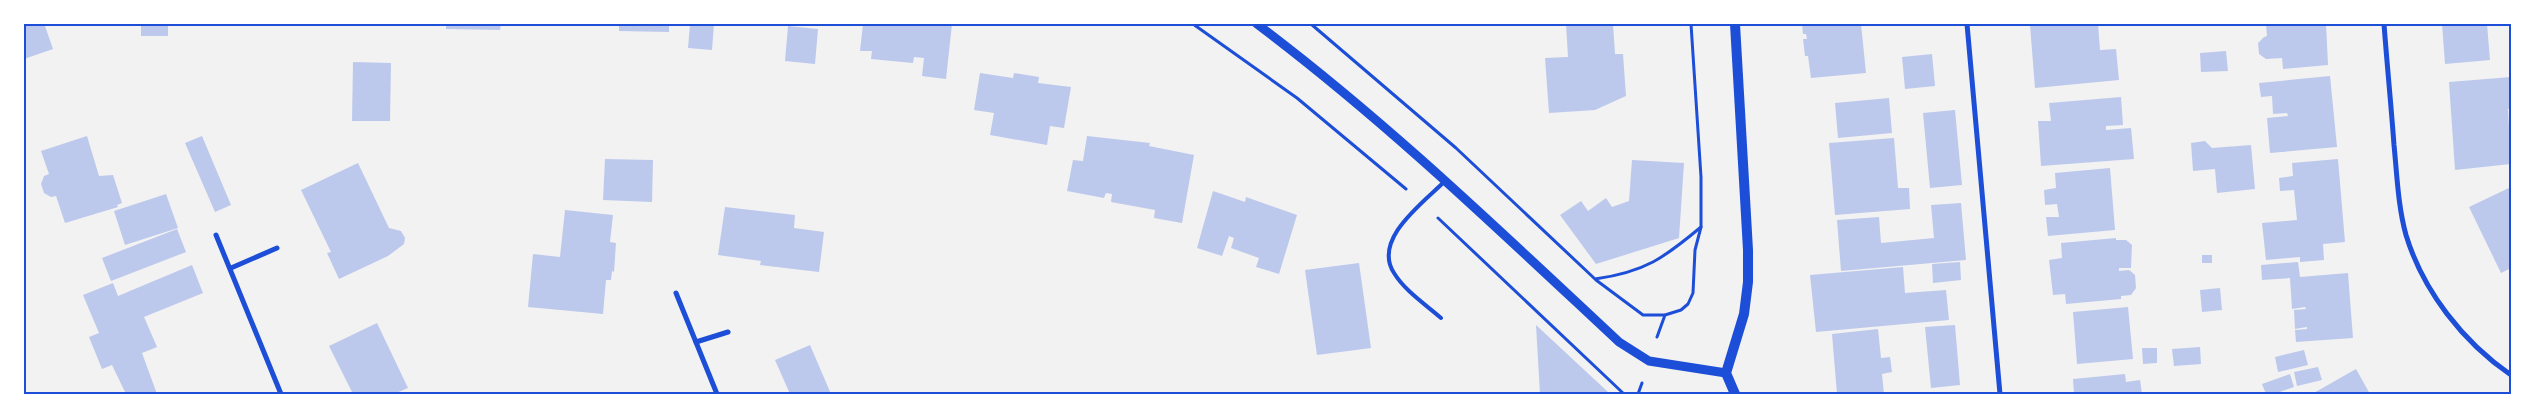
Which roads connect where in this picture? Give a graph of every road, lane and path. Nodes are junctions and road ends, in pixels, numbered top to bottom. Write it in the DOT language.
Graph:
graph roads {
  1 [pos="1256,24"];
  2 [pos="1311,24"];
  3 [pos="1690,24"];
  4 [pos="1735,24"];
  5 [pos="1967,24"];
  6 [pos="2384,24"];
  7 [pos="1445,181"];
  8 [pos="1700,226"];
  9 [pos="216,235"];
  10 [pos="277,248"];
  11 [pos="231,268"];
  12 [pos="1595,279"];
  13 [pos="676,293"];
  14 [pos="1664,315"];
  15 [pos="1441,318"];
  16 [pos="728,332"];
  17 [pos="696,342"];
  18 [pos="1649,361"];
  19 [pos="1726,373"];
  20 [pos="2511,375"];
  21 [pos="281,394"];
  22 [pos="717,394"];
  23 [pos="1638,394"];
  24 [pos="1736,394"];
  25 [pos="2000,394"];
  1 -- 7 [label="street"];
  2 -- 12 [label="path"];
  3 -- 8 [label="path"];
  4 -- 19 [label="main road"];
  5 -- 25 [label="street"];
  6 -- 20 [label="street"];
  7 -- 15 [label="lane"];
  7 -- 18 [label="street"];
  8 -- 12 [label="path"];
  8 -- 14 [label="path"];
  9 -- 11 [label="street"];
  10 -- 11 [label="street"];
  11 -- 21 [label="street"];
  12 -- 14 [label="path"];
  13 -- 17 [label="street"];
  14 -- 18 [label="path"];
  16 -- 17 [label="street"];
  17 -- 22 [label="street"];
  18 -- 19 [label="street"];
  18 -- 23 [label="path"];
  19 -- 24 [label="main road"];
}
